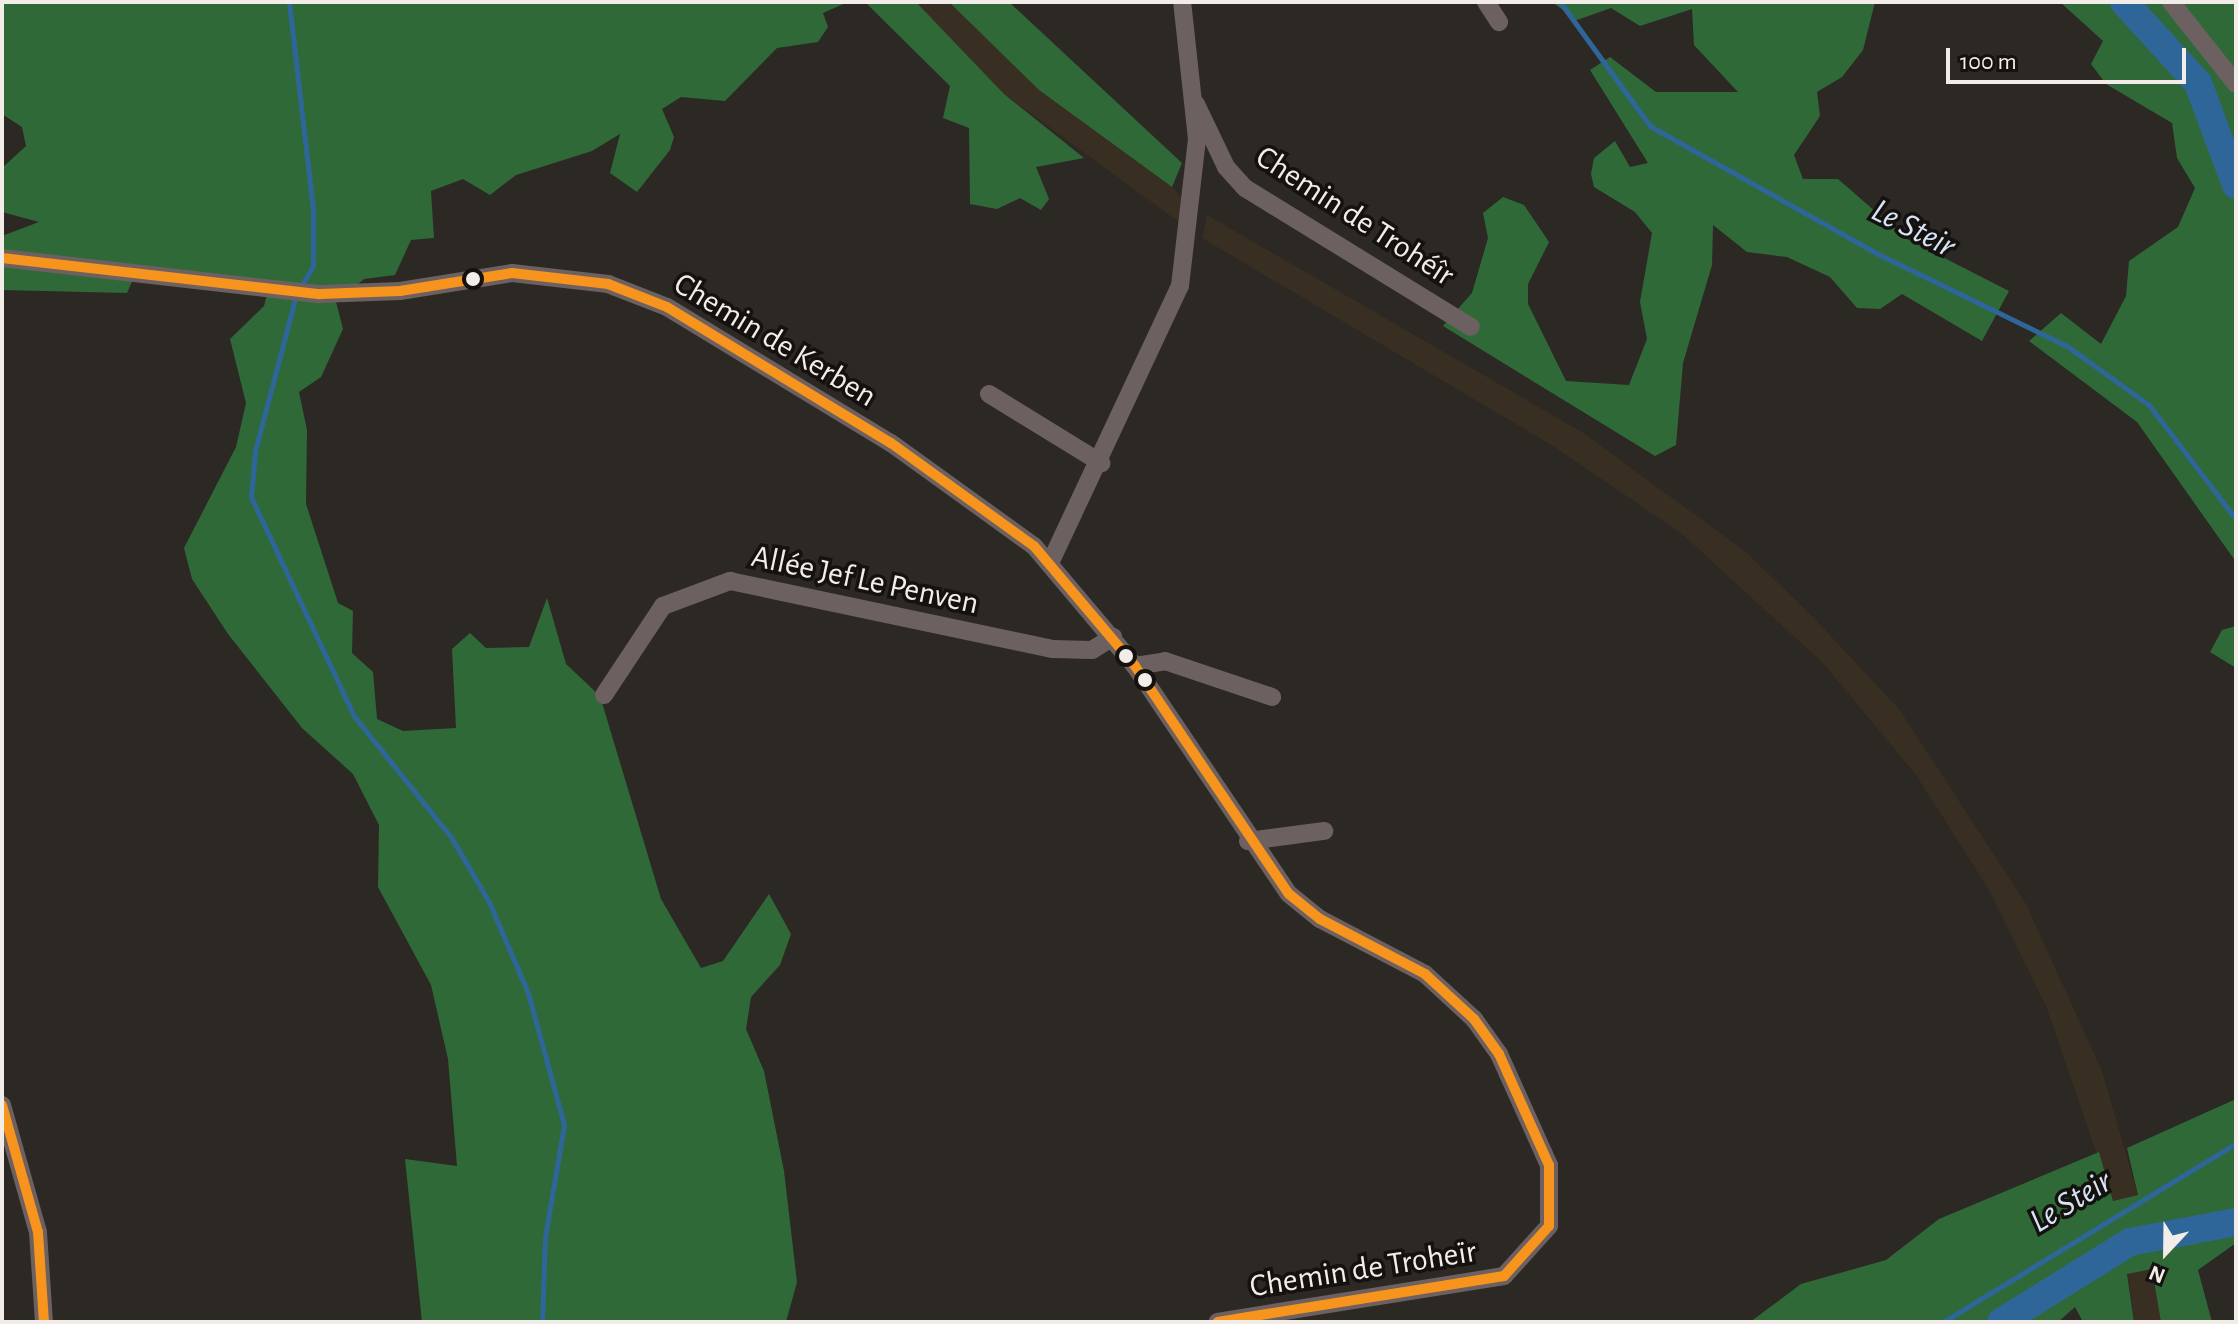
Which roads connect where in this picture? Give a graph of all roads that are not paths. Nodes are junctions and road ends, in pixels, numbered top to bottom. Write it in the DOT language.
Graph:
graph roads {
  1 [pos="1182,2"];
  2 [pos="1486,2"];
  3 [pos="2171,2"];
  4 [pos="1499,22"];
  5 [pos="2236,84"];
  6 [pos="1196,104"];
  7 [pos="2,258"];
  8 [pos="1471,327"];
  9 [pos="989,394"];
  10 [pos="1101,463"];
  11 [pos="1051,561"];
  12 [pos="1113,637"];
  13 [pos="1135,666"];
  14 [pos="604,695"];
  15 [pos="1272,697"];
  16 [pos="1324,831"];
  17 [pos="1248,841"];
  18 [pos="2,1105"];
  19 [pos="44,1322"];
  20 [pos="1218,1322"];
  1 -- 6 [label="street"];
  2 -- 4 [label="street"];
  3 -- 5 [label="street"];
  6 -- 8 [label="street, Chemin de Trohéîr"];
  6 -- 10 [label="street"];
  7 -- 11 [label="street, Chemin de Kerben"];
  9 -- 10 [label="street"];
  10 -- 11 [label="street"];
  11 -- 12 [label="street, Chemin de Troheïr"];
  12 -- 13 [label="street, Chemin de Troheïr"];
  12 -- 14 [label="street, Allée Jef Le Penven"];
  13 -- 15 [label="street"];
  13 -- 17 [label="street, Chemin de Troheïr"];
  16 -- 17 [label="street"];
  17 -- 20 [label="street, Chemin de Troheïr"];
  18 -- 19 [label="street"];
}
